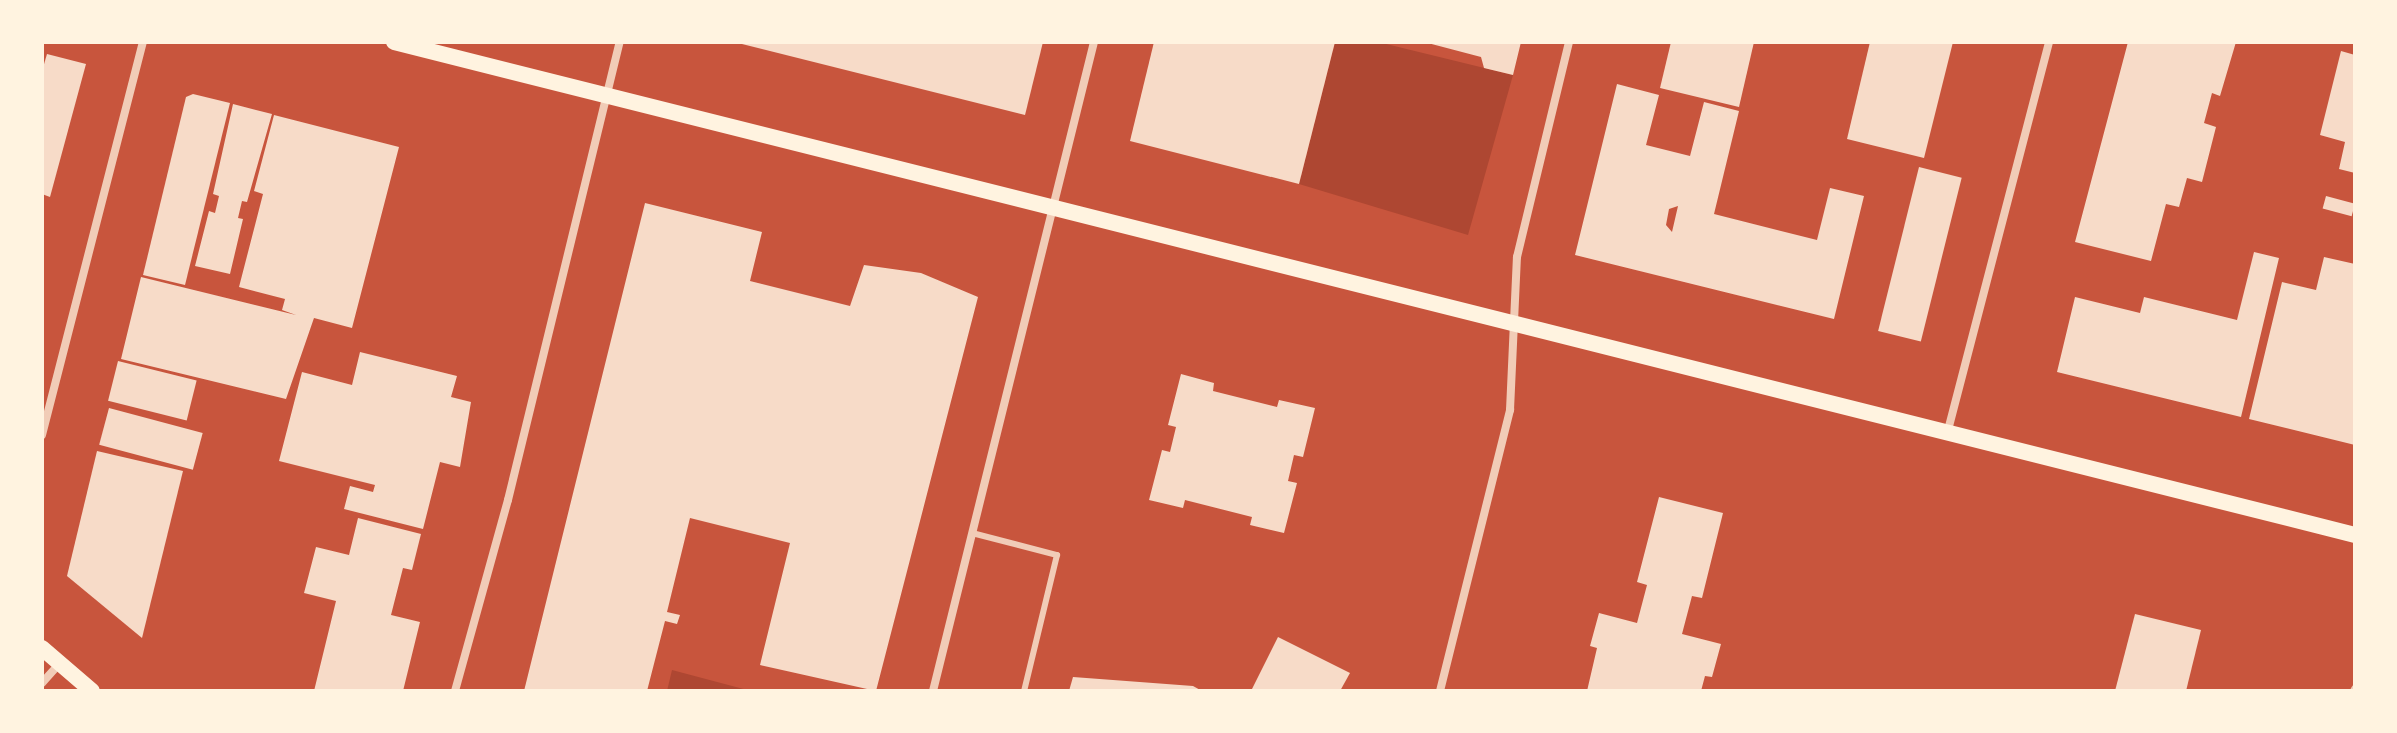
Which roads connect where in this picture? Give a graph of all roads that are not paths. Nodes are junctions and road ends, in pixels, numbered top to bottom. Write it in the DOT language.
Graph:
graph roads {
  1 [pos="143,42"];
  2 [pos="394,42"];
  3 [pos="620,42"];
  4 [pos="1094,42"];
  5 [pos="1569,42"];
  6 [pos="2049,42"];
  7 [pos="606,96"];
  8 [pos="1053,210"];
  9 [pos="1515,325"];
  10 [pos="42,435"];
  11 [pos="1947,435"];
  12 [pos="972,533"];
  13 [pos="2355,535"];
  14 [pos="42,648"];
  15 [pos="60,663"];
  16 [pos="42,683"];
  17 [pos="92,691"];
  18 [pos="455,691"];
  19 [pos="933,691"];
  20 [pos="1024,691"];
  21 [pos="1440,691"];
  1 -- 10 [label="street"];
  2 -- 7 [label="main road"];
  3 -- 7 [label="street"];
  4 -- 8 [label="street"];
  5 -- 9 [label="street"];
  6 -- 11 [label="street"];
  7 -- 8 [label="main road"];
  7 -- 18 [label="street"];
  8 -- 9 [label="main road"];
  8 -- 12 [label="street"];
  9 -- 11 [label="main road"];
  9 -- 21 [label="street"];
  11 -- 13 [label="main road"];
  12 -- 19 [label="street"];
  12 -- 20 [label="lane"];
  14 -- 15 [label="main road"];
  15 -- 16 [label="street"];
  15 -- 17 [label="main road"];
}
